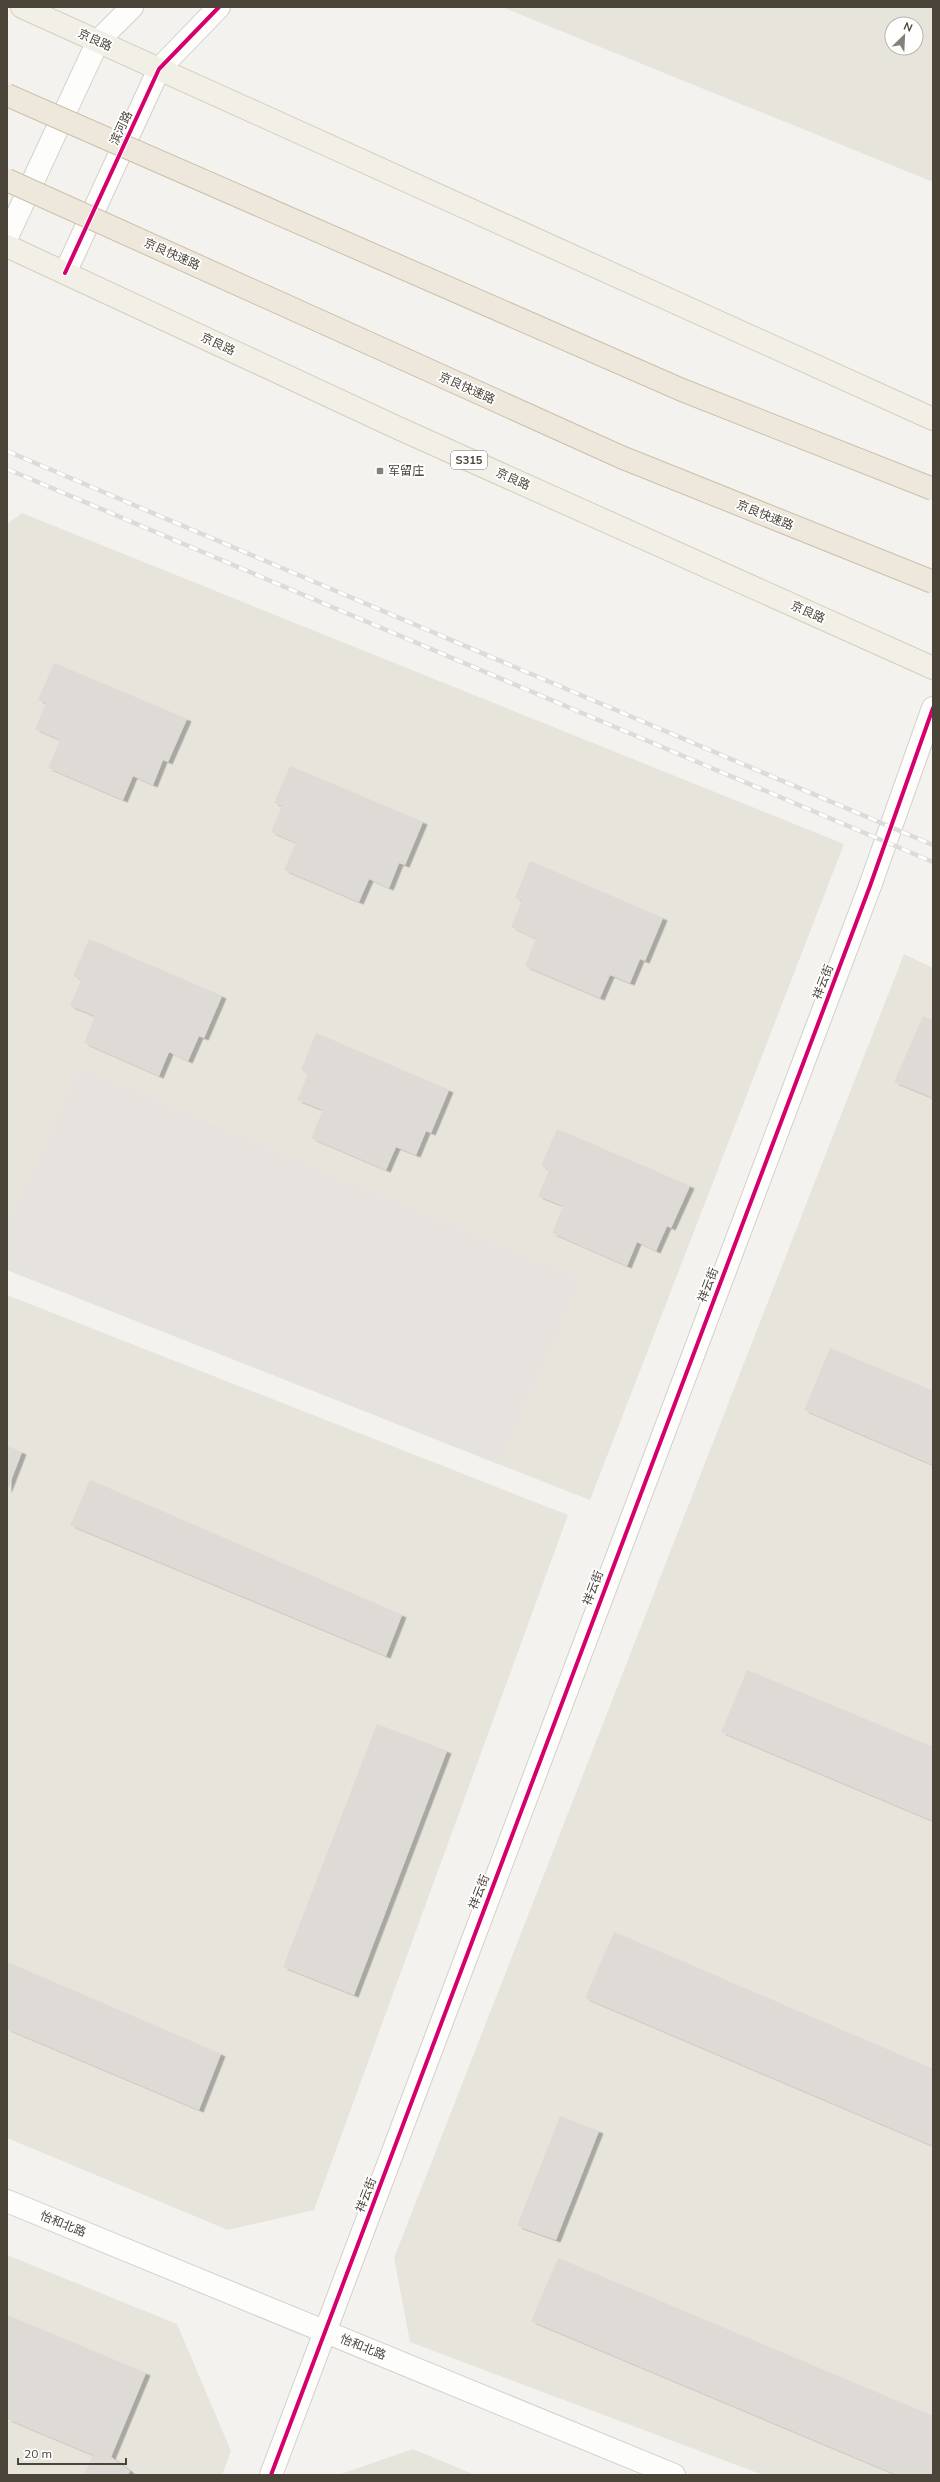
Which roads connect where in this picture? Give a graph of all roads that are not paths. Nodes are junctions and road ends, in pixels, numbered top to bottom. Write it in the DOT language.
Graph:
graph roads {
  1 [pos="22,7"];
  2 [pos="132,7"];
  3 [pos="219,7"];
  4 [pos="98,41"];
  5 [pos="159,69"];
  6 [pos="7,95"];
  7 [pos="7,180"];
  8 [pos="7,237"];
  9 [pos="7,246"];
  10 [pos="65,273"];
  11 [pos="933,419"];
  12 [pos="933,489"];
  13 [pos="933,582"];
  14 [pos="933,668"];
  15 [pos="933,708"];
  16 [pos="7,2201"];
  17 [pos="325,2332"];
  18 [pos="271,2475"];
  19 [pos="674,2475"];
  1 -- 4 [label="main road, 京良路"];
  2 -- 4 [label="street"];
  3 -- 5 [label="street, 滨河路"];
  4 -- 5 [label="main road, 京良路"];
  4 -- 8 [label="street"];
  5 -- 10 [label="street, 滨河路"];
  5 -- 11 [label="main road, 京良路"];
  6 -- 12 [label="highway, bridge"];
  7 -- 13 [label="highway, 京良快速路, bridge"];
  9 -- 10 [label="main road, 京良路 / S315"];
  10 -- 14 [label="main road, 京良路 / S315"];
  15 -- 17 [label="street, 祥云街"];
  16 -- 17 [label="street, 怡和北路"];
  17 -- 18 [label="street, 祥云街"];
  17 -- 19 [label="street, 怡和北路"];
}
